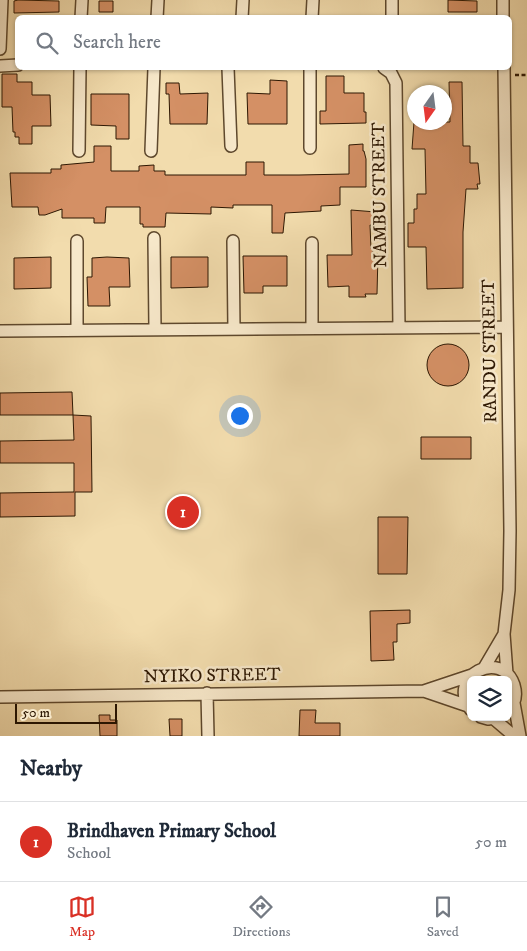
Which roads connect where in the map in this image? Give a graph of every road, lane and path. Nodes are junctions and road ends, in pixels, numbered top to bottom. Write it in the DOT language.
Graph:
graph roads {
  1 [pos="2,0"];
  2 [pos="82,0"];
  3 [pos="158,0"];
  4 [pos="242,0"];
  5 [pos="313,0"];
  6 [pos="392,0"];
  7 [pos="503,0"];
  8 [pos="81,15"];
  9 [pos="157,15"];
  10 [pos="242,15"];
  11 [pos="312,15"];
  12 [pos="392,15"];
  13 [pos="503,15"];
  14 [pos="0,49"];
  15 [pos="15,65"];
  16 [pos="0,66"];
  17 [pos="80,70"];
  18 [pos="154,70"];
  19 [pos="228,70"];
  20 [pos="310,70"];
  21 [pos="390,70"];
  22 [pos="504,70"];
  23 [pos="231,146"];
  24 [pos="310,148"];
  25 [pos="151,150"];
  26 [pos="78,151"];
  27 [pos="154,238"];
  28 [pos="77,241"];
  29 [pos="233,241"];
  30 [pos="312,243"];
  31 [pos="507,327"];
  32 [pos="312,328"];
  33 [pos="399,328"];
  34 [pos="155,329"];
  35 [pos="234,329"];
  36 [pos="78,330"];
  37 [pos="0,331"];
  38 [pos="504,634"];
  39 [pos="484,668"];
  40 [pos="507,674"];
  41 [pos="472,675"];
  42 [pos="512,681"];
  43 [pos="467,683"];
  44 [pos="424,691"];
  45 [pos="207,693"];
  46 [pos="0,697"];
  47 [pos="467,702"];
  48 [pos="512,704"];
  49 [pos="467,707"];
  50 [pos="512,710"];
  51 [pos="499,721"];
  52 [pos="208,736"];
  53 [pos="514,736"];
  54 [pos="520,736"];
  1 -- 14 [label="street"];
  2 -- 8 [label="street"];
  3 -- 9 [label="street"];
  4 -- 10 [label="street"];
  5 -- 11 [label="street"];
  6 -- 12 [label="street"];
  7 -- 13 [label="street"];
  15 -- 16 [label="street"];
  17 -- 26 [label="street"];
  18 -- 25 [label="street"];
  19 -- 23 [label="street"];
  20 -- 24 [label="street"];
  21 -- 33 [label="street, NAMBU STREET"];
  22 -- 31 [label="street, RANDU STREET"];
  27 -- 34 [label="street"];
  28 -- 36 [label="street"];
  29 -- 35 [label="street"];
  30 -- 32 [label="street"];
  31 -- 33 [label="street"];
  31 -- 38 [label="street, RANDU STREET"];
  32 -- 33 [label="street"];
  32 -- 35 [label="street"];
  34 -- 35 [label="street"];
  34 -- 36 [label="street"];
  36 -- 37 [label="street"];
  38 -- 39 [label="street, RANDU STREET"];
  38 -- 40 [label="street, RANDU STREET"];
  39 -- 40 [label="street"];
  39 -- 41 [label="street, NYIKO STREET"];
  41 -- 44 [label="street, NYIKO STREET"];
  42 -- 48 [label="street, RANDU STREET"];
  43 -- 47 [label="street"];
  44 -- 45 [label="street, NYIKO STREET"];
  44 -- 49 [label="street, NYIKO STREET"];
  45 -- 46 [label="street, NYIKO STREET"];
  45 -- 52 [label="street"];
  50 -- 54 [label="street, RANDU STREET"];
  51 -- 53 [label="street"];
}
